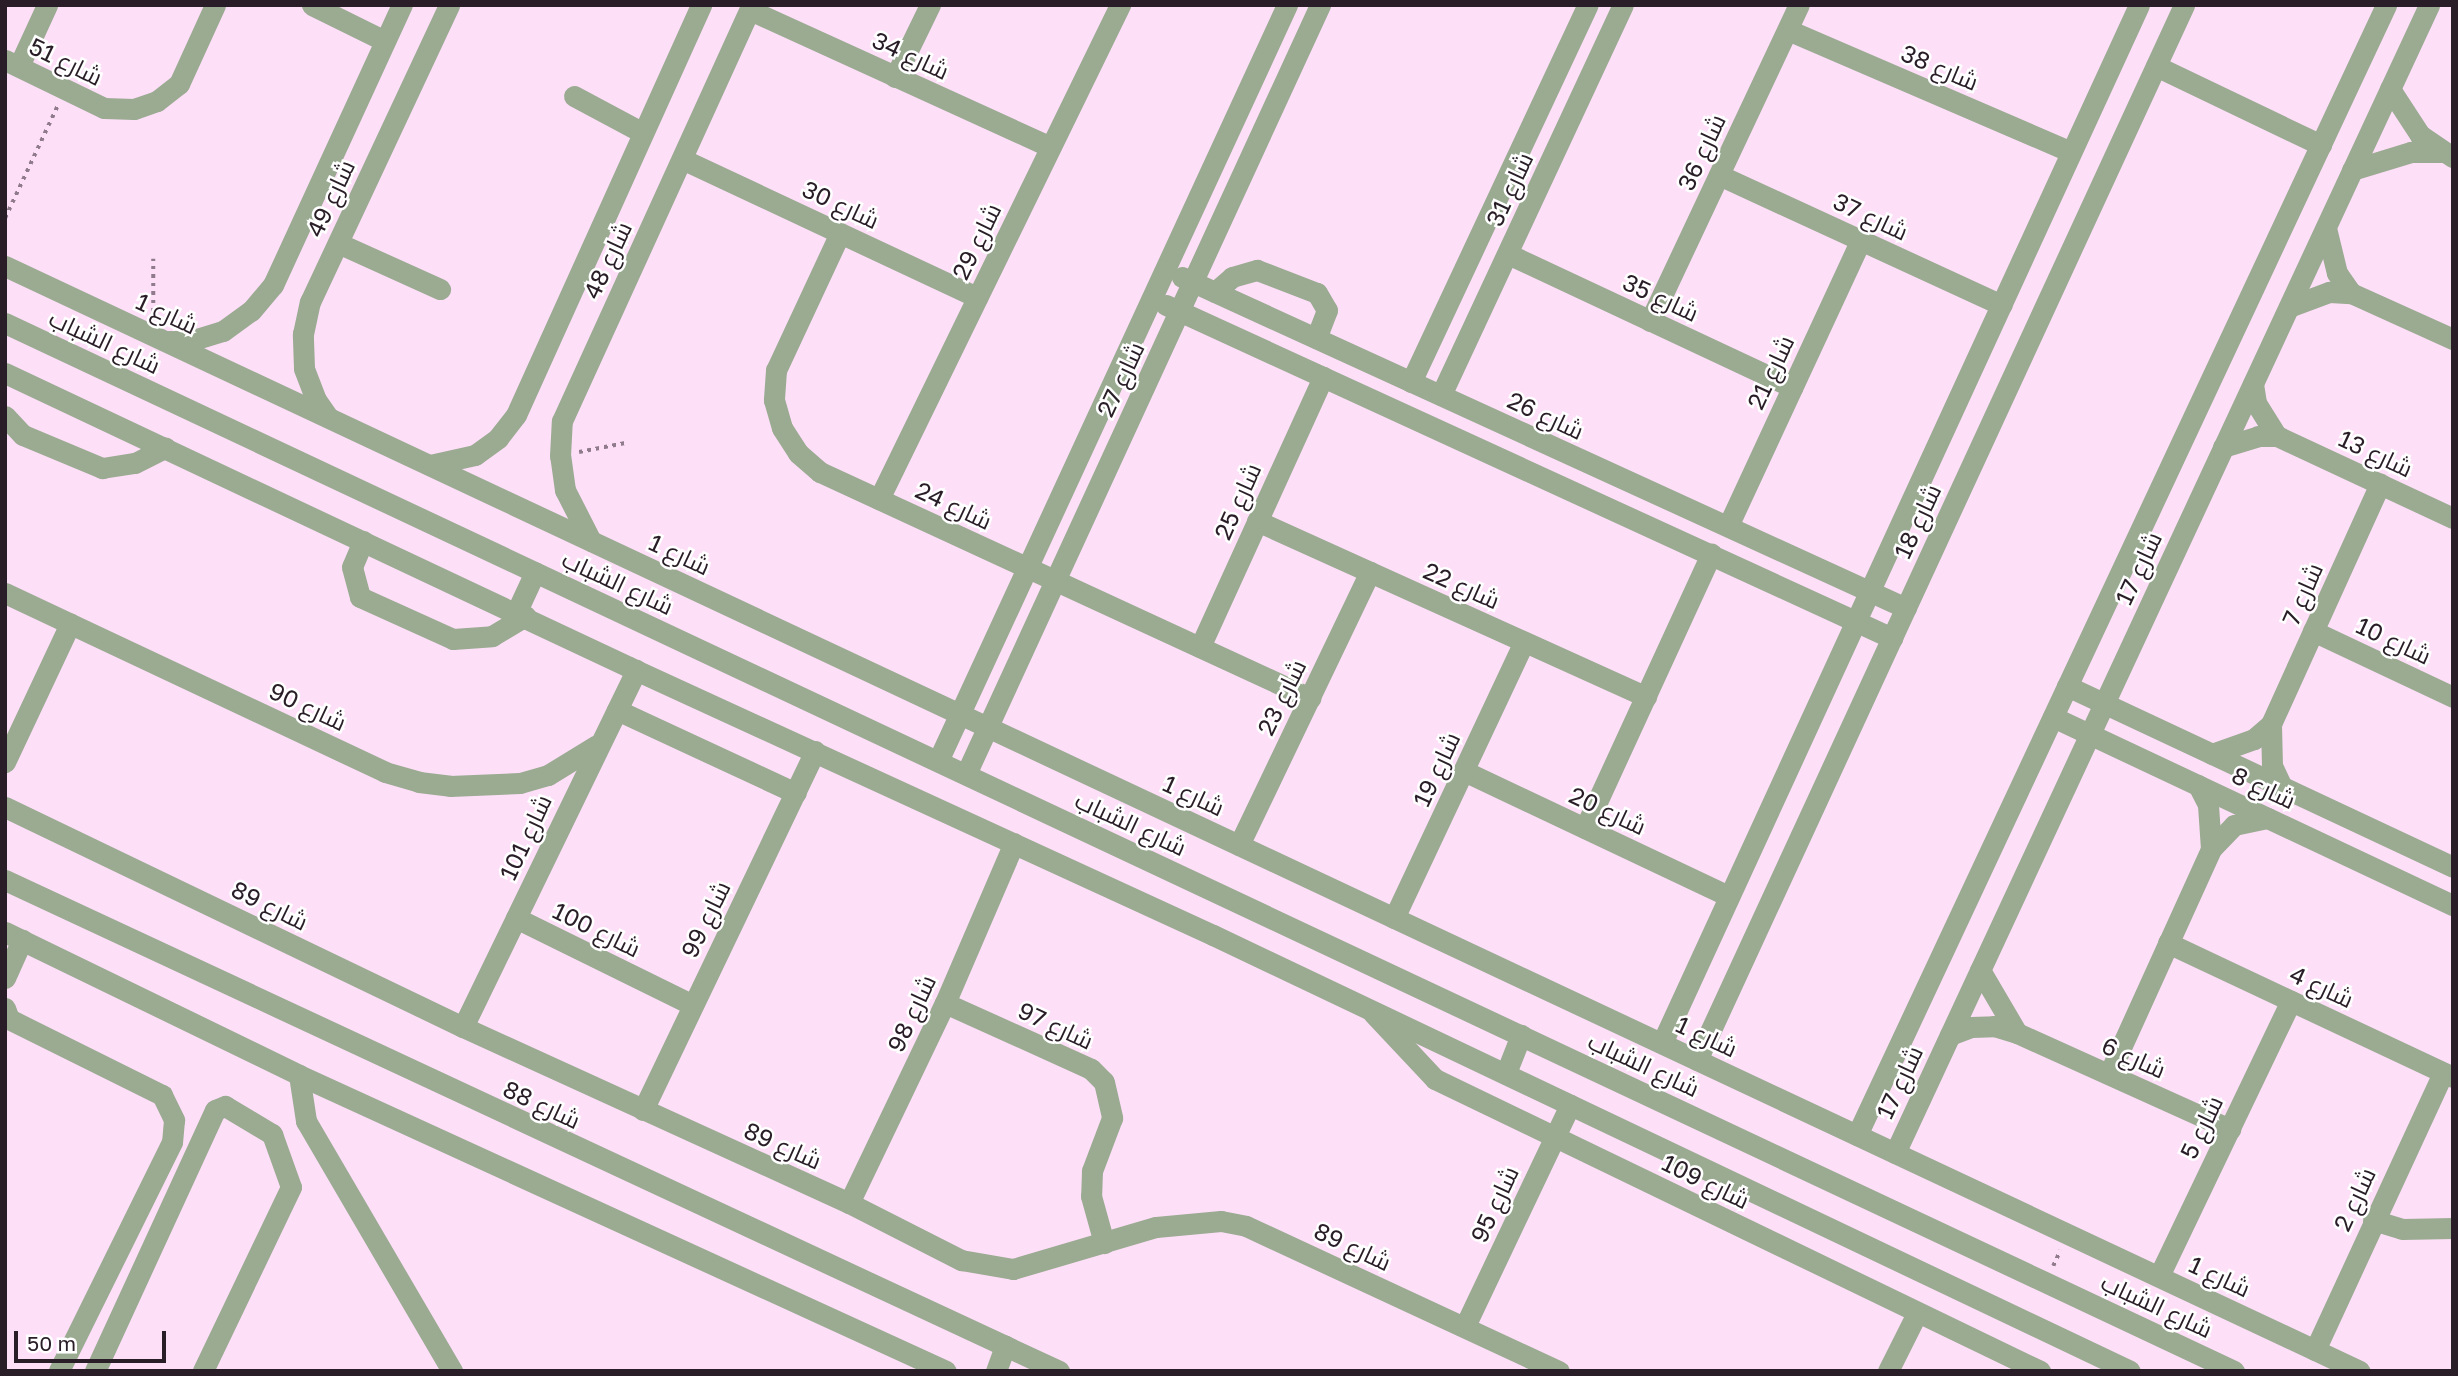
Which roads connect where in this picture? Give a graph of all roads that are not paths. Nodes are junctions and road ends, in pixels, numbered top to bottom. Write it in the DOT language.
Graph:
graph roads {
  1 [pos="47,5"];
  2 [pos="215,5"];
  3 [pos="312,5"];
  4 [pos="402,5"];
  5 [pos="449,5"];
  6 [pos="701,5"];
  7 [pos="930,5"];
  8 [pos="1120,5"];
  9 [pos="1320,5"];
  10 [pos="1588,5"];
  11 [pos="1623,5"];
  12 [pos="1800,5"];
  13 [pos="2184,5"];
  14 [pos="2386,5"];
  15 [pos="2429,5"];
  16 [pos="1284,6"];
  17 [pos="2138,6"];
  18 [pos="751,8"];
  19 [pos="1788,30"];
  20 [pos="385,40"];
  21 [pos="12,63"];
  22 [pos="2156,66"];
  23 [pos="895,77"];
  24 [pos="2390,89"];
  25 [pos="574,96"];
  26 [pos="643,133"];
  27 [pos="2320,145"];
  28 [pos="1050,147"];
  29 [pos="2071,152"];
  30 [pos="2447,155"];
  31 [pos="682,159"];
  32 [pos="2352,170"];
  33 [pos="1719,175"];
  34 [pos="2326,228"];
  35 [pos="840,233"];
  36 [pos="1861,240"];
  37 [pos="338,243"];
  38 [pos="1508,254"];
  39 [pos="5,266"];
  40 [pos="1165,269"];
  41 [pos="1193,282"];
  42 [pos="440,289"];
  43 [pos="1216,292"];
  44 [pos="2351,293"];
  45 [pos="977,298"];
  46 [pos="1152,299"];
  47 [pos="2001,305"];
  48 [pos="2289,307"];
  49 [pos="1180,311"];
  50 [pos="1650,321"];
  51 [pos="5,323"];
  52 [pos="159,338"];
  53 [pos="1316,338"];
  54 [pos="2453,339"];
  55 [pos="5,373"];
  56 [pos="1323,377"];
  57 [pos="1411,382"];
  58 [pos="2253,384"];
  59 [pos="1792,387"];
  60 [pos="1441,396"];
  61 [pos="5,416"];
  62 [pos="330,418"];
  63 [pos="2277,436"];
  64 [pos="2223,447"];
  65 [pos="165,448"];
  66 [pos="430,465"];
  67 [pos="2380,484"];
  68 [pos="879,499"];
  69 [pos="2453,518"];
  70 [pos="1257,521"];
  71 [pos="1728,526"];
  72 [pos="362,541"];
  73 [pos="591,541"];
  74 [pos="1711,554"];
  75 [pos="1027,568"];
  76 [pos="535,572"];
  77 [pos="1370,572"];
  78 [pos="1055,580"];
  79 [pos="1869,592"];
  80 [pos="5,593"];
  81 [pos="1906,608"];
  82 [pos="520,615"];
  83 [pos="1856,621"];
  84 [pos="70,624"];
  85 [pos="2314,632"];
  86 [pos="1892,638"];
  87 [pos="1524,642"];
  88 [pos="1200,647"];
  89 [pos="636,670"];
  90 [pos="2067,686"];
  91 [pos="2453,696"];
  92 [pos="1646,697"];
  93 [pos="1310,698"];
  94 [pos="2104,704"];
  95 [pos="617,710"];
  96 [pos="960,714"];
  97 [pos="2053,717"];
  98 [pos="2271,724"];
  99 [pos="988,727"];
  100 [pos="2090,734"];
  101 [pos="597,745"];
  102 [pos="816,751"];
  103 [pos="2212,754"];
  104 [pos="938,761"];
  105 [pos="5,762"];
  106 [pos="1464,771"];
  107 [pos="966,774"];
  108 [pos="2198,785"];
  109 [pos="2281,785"];
  110 [pos="796,793"];
  111 [pos="5,807"];
  112 [pos="2267,818"];
  113 [pos="1585,828"];
  114 [pos="1014,843"];
  115 [pos="1239,845"];
  116 [pos="2211,849"];
  117 [pos="2453,867"];
  118 [pos="5,880"];
  119 [pos="1729,896"];
  120 [pos="2453,905"];
  121 [pos="516,918"];
  122 [pos="1394,918"];
  123 [pos="14,936"];
  124 [pos="2168,943"];
  125 [pos="1980,970"];
  126 [pos="5,978"];
  127 [pos="2291,1001"];
  128 [pos="945,1003"];
  129 [pos="693,1005"];
  130 [pos="5,1008"];
  131 [pos="1370,1009"];
  132 [pos="463,1027"];
  133 [pos="2017,1032"];
  134 [pos="1521,1035"];
  135 [pos="1950,1035"];
  136 [pos="1662,1043"];
  137 [pos="1697,1060"];
  138 [pos="1506,1073"];
  139 [pos="2109,1074"];
  140 [pos="299,1075"];
  141 [pos="2448,1075"];
  142 [pos="1570,1105"];
  143 [pos="643,1110"];
  144 [pos="2230,1129"];
  145 [pos="1857,1135"];
  146 [pos="1555,1137"];
  147 [pos="1895,1153"];
  148 [pos="849,1203"];
  149 [pos="2373,1220"];
  150 [pos="2453,1228"];
  151 [pos="1104,1242"];
  152 [pos="2159,1276"];
  153 [pos="1917,1313"];
  154 [pos="1465,1326"];
  155 [pos="1005,1346"];
  156 [pos="2315,1350"];
  157 [pos="59,1371"];
  158 [pos="95,1371"];
  159 [pos="203,1371"];
  160 [pos="452,1371"];
  161 [pos="946,1371"];
  162 [pos="996,1371"];
  163 [pos="1059,1371"];
  164 [pos="1559,1371"];
  165 [pos="1888,1371"];
  166 [pos="2040,1371"];
  167 [pos="2130,1371"];
  168 [pos="2234,1371"];
  169 [pos="2360,1371"];
  1 -- 21 [label="street"];
  2 -- 21 [label="street, شارع 51"];
  3 -- 20 [label="street"];
  4 -- 20 [label="street, شارع 49"];
  5 -- 37 [label="street, شارع 49"];
  6 -- 26 [label="street, شارع 48"];
  7 -- 23 [label="street"];
  8 -- 28 [label="street, شارع 29"];
  9 -- 41 [label="street, شارع 27"];
  10 -- 57 [label="street, شارع 31"];
  11 -- 38 [label="street, شارع 31"];
  12 -- 19 [label="street, شارع 36"];
  13 -- 22 [label="street, شارع 18"];
  14 -- 27 [label="street, شارع 17"];
  15 -- 24 [label="street, شارع 17"];
  16 -- 40 [label="street, شارع 27"];
  17 -- 29 [label="street, شارع 18"];
  18 -- 23 [label="street, شارع 34"];
  18 -- 31 [label="street, شارع 48"];
  19 -- 29 [label="street, شارع 38"];
  19 -- 33 [label="street, شارع 36"];
  20 -- 52 [label="street, شارع 49"];
  22 -- 27 [label="street"];
  22 -- 81 [label="street, شارع 18"];
  23 -- 28 [label="street, شارع 34"];
  24 -- 30 [label="street"];
  24 -- 32 [label="street, شارع 17"];
  25 -- 26 [label="street"];
  26 -- 66 [label="street, شارع 48"];
  27 -- 90 [label="street, شارع 17"];
  28 -- 45 [label="street, شارع 29"];
  29 -- 47 [label="street, شارع 18"];
  30 -- 32 [label="street"];
  31 -- 35 [label="street, شارع 30"];
  31 -- 73 [label="street, شارع 48"];
  32 -- 34 [label="street, شارع 17"];
  33 -- 36 [label="street, شارع 37"];
  33 -- 50 [label="street, شارع 36"];
  34 -- 44 [label="street"];
  34 -- 48 [label="street, شارع 17"];
  35 -- 45 [label="street, شارع 30"];
  35 -- 68 [label="street, شارع 24"];
  36 -- 47 [label="street, شارع 37"];
  36 -- 59 [label="street, شارع 21"];
  37 -- 42 [label="street"];
  37 -- 62 [label="street, شارع 49"];
  38 -- 50 [label="street, شارع 35"];
  38 -- 60 [label="street, شارع 31"];
  39 -- 52 [label="street, شارع 1"];
  40 -- 41 [label="street, شارع 26"];
  40 -- 46 [label="street, شارع 27"];
  41 -- 43 [label="street, شارع 26"];
  41 -- 49 [label="street, شارع 27"];
  43 -- 53 [label="street, شارع 26"];
  43 -- 53 [label="street"];
  44 -- 48 [label="street"];
  44 -- 54 [label="street"];
  45 -- 68 [label="street, شارع 29"];
  46 -- 49 [label="street"];
  46 -- 75 [label="street, شارع 27"];
  47 -- 79 [label="street, شارع 18"];
  48 -- 58 [label="street, شارع 17"];
  49 -- 56 [label="street"];
  49 -- 78 [label="street, شارع 27"];
  50 -- 59 [label="street, شارع 35"];
  51 -- 76 [label="street, شارع الشباب"];
  52 -- 62 [label="street, شارع 1"];
  53 -- 57 [label="street, شارع 26"];
  55 -- 65 [label="street"];
  56 -- 70 [label="street, شارع 25"];
  56 -- 74 [label="street"];
  57 -- 60 [label="street, شارع 26"];
  58 -- 63 [label="street"];
  58 -- 64 [label="street, شارع 17"];
  59 -- 71 [label="street, شارع 21"];
  60 -- 71 [label="street, شارع 26"];
  61 -- 65 [label="street"];
  62 -- 66 [label="street, شارع 1"];
  63 -- 64 [label="street"];
  63 -- 67 [label="street, شارع 13"];
  64 -- 94 [label="street, شارع 17"];
  65 -- 72 [label="street"];
  66 -- 73 [label="street, شارع 1"];
  67 -- 69 [label="street, شارع 13"];
  67 -- 85 [label="street, شارع 7"];
  68 -- 75 [label="street, شارع 24"];
  70 -- 77 [label="street, شارع 22"];
  70 -- 88 [label="street, شارع 25"];
  71 -- 79 [label="street, شارع 26"];
  72 -- 82 [label="street"];
  72 -- 82 [label="street"];
  73 -- 96 [label="street, شارع 1"];
  74 -- 83 [label="street"];
  74 -- 92 [label="street"];
  75 -- 78 [label="street, شارع 24"];
  75 -- 96 [label="street, شارع 27"];
  76 -- 82 [label="street"];
  76 -- 104 [label="street, شارع الشباب"];
  77 -- 87 [label="street, شارع 22"];
  77 -- 93 [label="street, شارع 23"];
  78 -- 88 [label="street, شارع 24"];
  78 -- 99 [label="street, شارع 27"];
  79 -- 81 [label="street, شارع 26"];
  79 -- 83 [label="street, شارع 18"];
  80 -- 84 [label="street, شارع 90"];
  81 -- 86 [label="street, شارع 18"];
  82 -- 89 [label="street"];
  83 -- 86 [label="street"];
  83 -- 119 [label="street, شارع 18"];
  84 -- 101 [label="street, شارع 90"];
  84 -- 105 [label="street"];
  85 -- 91 [label="street, شارع 10"];
  85 -- 98 [label="street, شارع 7"];
  86 -- 137 [label="street, شارع 18"];
  87 -- 92 [label="street, شارع 22"];
  87 -- 106 [label="street, شارع 19"];
  88 -- 93 [label="street, شارع 24"];
  89 -- 95 [label="street, شارع 101"];
  89 -- 102 [label="street"];
  90 -- 94 [label="street, شارع 8"];
  90 -- 97 [label="street, شارع 17"];
  92 -- 113 [label="street"];
  93 -- 115 [label="street, شارع 23"];
  94 -- 100 [label="street, شارع 17"];
  94 -- 103 [label="street, شارع 8"];
  95 -- 101 [label="street, شارع 101"];
  95 -- 110 [label="street"];
  96 -- 99 [label="street, شارع 1"];
  96 -- 104 [label="street, شارع 27"];
  97 -- 100 [label="street, شارع 8"];
  97 -- 145 [label="street, شارع 17"];
  98 -- 103 [label="street"];
  98 -- 109 [label="street, شارع 7"];
  99 -- 107 [label="street, شارع 27"];
  99 -- 115 [label="street, شارع 1"];
  100 -- 108 [label="street, شارع 8"];
  100 -- 125 [label="street, شارع 17"];
  101 -- 121 [label="street, شارع 101"];
  102 -- 110 [label="street, شارع 99"];
  102 -- 114 [label="street"];
  103 -- 109 [label="street, شارع 8"];
  104 -- 107 [label="street, شارع الشباب"];
  106 -- 113 [label="street, شارع 20"];
  106 -- 122 [label="street, شارع 19"];
  107 -- 134 [label="street, شارع الشباب"];
  108 -- 112 [label="street, شارع 8"];
  108 -- 116 [label="street"];
  109 -- 117 [label="street, شارع 8"];
  110 -- 129 [label="street, شارع 99"];
  111 -- 132 [label="street, شارع 89"];
  112 -- 116 [label="street"];
  112 -- 120 [label="street, شارع 8"];
  113 -- 119 [label="street, شارع 20"];
  114 -- 128 [label="street, شارع 98"];
  114 -- 131 [label="street"];
  115 -- 122 [label="street, شارع 1"];
  116 -- 124 [label="street"];
  118 -- 155 [label="street, شارع 88"];
  119 -- 136 [label="street, شارع 18"];
  121 -- 129 [label="street, شارع 100"];
  121 -- 132 [label="street, شارع 101"];
  122 -- 136 [label="street, شارع 1"];
  123 -- 126 [label="street"];
  123 -- 140 [label="street"];
  124 -- 127 [label="street, شارع 4"];
  124 -- 139 [label="street"];
  125 -- 133 [label="street"];
  125 -- 135 [label="street, شارع 17"];
  127 -- 141 [label="street, شارع 4"];
  127 -- 144 [label="street, شارع 5"];
  128 -- 148 [label="street, شارع 98"];
  128 -- 151 [label="street, شارع 97"];
  129 -- 143 [label="street, شارع 99"];
  130 -- 157 [label="street"];
  131 -- 138 [label="street"];
  131 -- 146 [label="street, شارع 109"];
  132 -- 143 [label="street, شارع 89"];
  133 -- 135 [label="street, شارع 6"];
  133 -- 139 [label="street, شارع 6"];
  134 -- 138 [label="street"];
  134 -- 168 [label="street, شارع الشباب"];
  135 -- 147 [label="street, شارع 17"];
  136 -- 137 [label="street, شارع 1"];
  137 -- 145 [label="street, شارع 1"];
  138 -- 142 [label="street"];
  139 -- 144 [label="street, شارع 6"];
  140 -- 160 [label="street"];
  140 -- 161 [label="street"];
  141 -- 149 [label="street, شارع 2"];
  142 -- 146 [label="street, شارع 95"];
  142 -- 167 [label="street"];
  143 -- 148 [label="street, شارع 89"];
  144 -- 152 [label="street, شارع 5"];
  145 -- 147 [label="street, شارع 1"];
  146 -- 153 [label="street, شارع 109"];
  146 -- 154 [label="street, شارع 95"];
  147 -- 152 [label="street, شارع 1"];
  148 -- 151 [label="street, شارع 89"];
  149 -- 150 [label="street"];
  149 -- 156 [label="street, شارع 2"];
  151 -- 154 [label="street, شارع 89"];
  152 -- 156 [label="street, شارع 1"];
  153 -- 165 [label="street"];
  153 -- 166 [label="street, شارع 109"];
  154 -- 164 [label="street, شارع 89"];
  155 -- 162 [label="street"];
  155 -- 163 [label="street, شارع 88"];
  156 -- 169 [label="street, شارع 1"];
  158 -- 159 [label="street"];
}
